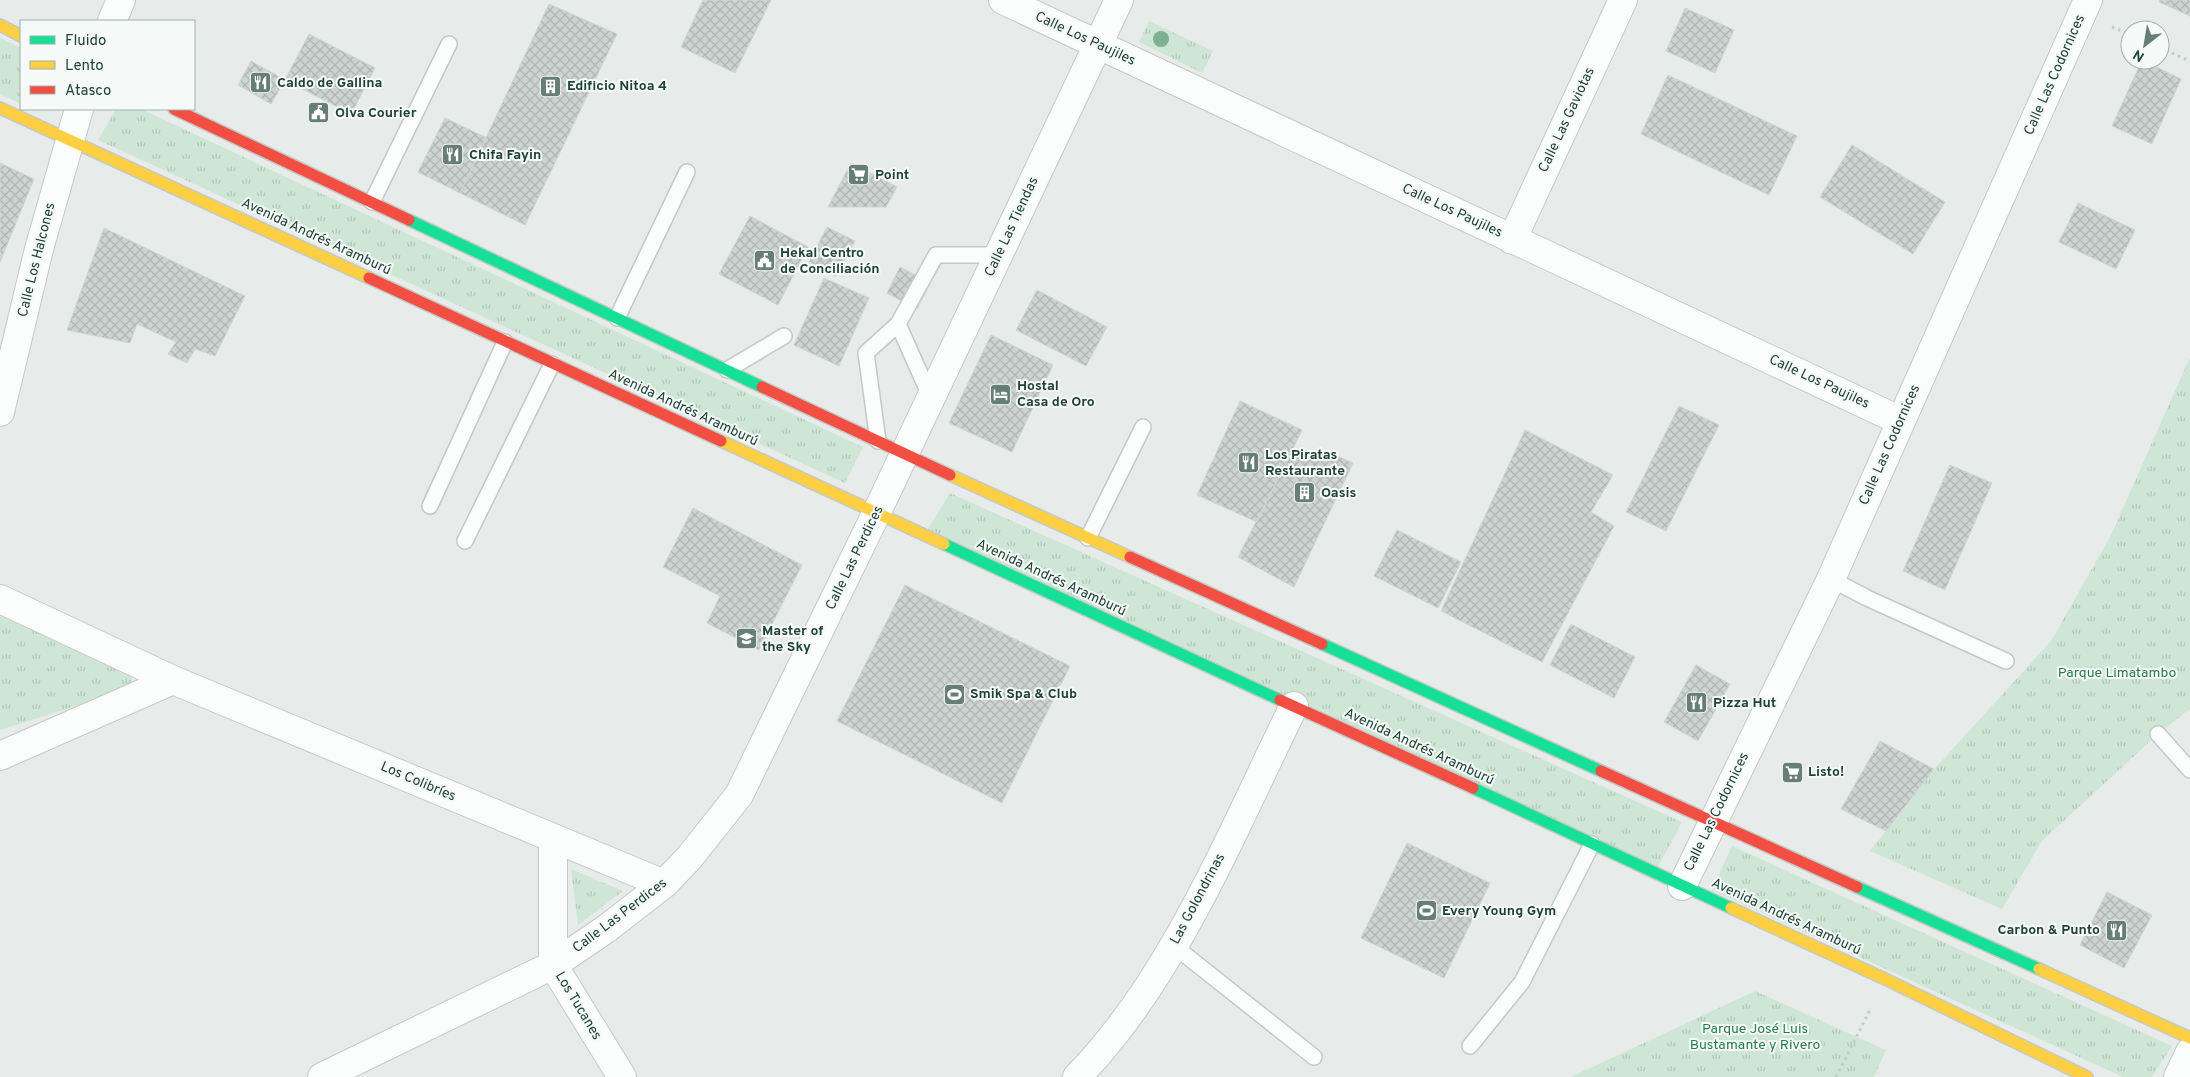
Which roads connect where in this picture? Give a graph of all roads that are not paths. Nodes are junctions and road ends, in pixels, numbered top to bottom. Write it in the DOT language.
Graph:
graph roads {
  1 [pos="121,0"];
  2 [pos="1003,0"];
  3 [pos="1119,0"];
  4 [pos="1623,0"];
  5 [pos="2088,0"];
  6 [pos="112,20"];
  7 [pos="0,25"];
  8 [pos="20,35"];
  9 [pos="449,44"];
  10 [pos="1098,44"];
  11 [pos="0,108"];
  12 [pos="78,110"];
  13 [pos="176,110"];
  14 [pos="68,138"];
  15 [pos="687,172"];
  16 [pos="372,202"];
  17 [pos="1512,240"];
  18 [pos="998,255"];
  19 [pos="617,318"];
  20 [pos="898,324"];
  21 [pos="784,336"];
  22 [pos="505,342"];
  23 [pos="552,364"];
  24 [pos="727,370"];
  25 [pos="930,398"];
  26 [pos="0,412"];
  27 [pos="1901,421"];
  28 [pos="1143,427"];
  29 [pos="878,441"];
  30 [pos="904,454"];
  31 [pos="430,506"];
  32 [pos="876,514"];
  33 [pos="1088,538"];
  34 [pos="466,542"];
  35 [pos="1831,579"];
  36 [pos="0,599"];
  37 [pos="2006,661"];
  38 [pos="173,680"];
  39 [pos="1294,706"];
  40 [pos="2158,734"];
  41 [pos="0,756"];
  42 [pos="2190,770"];
  43 [pos="1713,821"];
  44 [pos="553,839"];
  45 [pos="1592,844"];
  46 [pos="664,884"];
  47 [pos="1682,886"];
  48 [pos="1174,946"];
  49 [pos="553,965"];
  50 [pos="2190,1038"];
  51 [pos="1470,1046"];
  52 [pos="2190,1052"];
  53 [pos="1314,1057"];
  54 [pos="322,1077"];
  55 [pos="622,1077"];
  56 [pos="1077,1077"];
  57 [pos="2088,1077"];
  58 [pos="2178,1077"];
  1 -- 6 [label="street"];
  2 -- 10 [label="street, Calle Los Paujiles"];
  3 -- 10 [label="street, Calle Las Tiendas"];
  4 -- 17 [label="street, Calle Las Gaviotas"];
  5 -- 27 [label="street, Calle Las Codornices"];
  7 -- 8 [label="main road"];
  9 -- 16 [label="lane"];
  10 -- 17 [label="street, Calle Los Paujiles"];
  10 -- 18 [label="street, Calle Las Tiendas"];
  11 -- 14 [label="main road, Avenida Andrés Aramburú"];
  12 -- 14 [label="street, Calle Los Halcones"];
  13 -- 16 [label="main road"];
  14 -- 22 [label="main road, Avenida Andrés Aramburú"];
  14 -- 26 [label="street, Calle Los Halcones"];
  15 -- 19 [label="lane"];
  16 -- 19 [label="main road"];
  17 -- 27 [label="street, Calle Los Paujiles"];
  18 -- 20 [label="lane"];
  18 -- 25 [label="street, Calle Las Tiendas"];
  19 -- 24 [label="main road"];
  20 -- 25 [label="lane"];
  20 -- 29 [label="lane"];
  21 -- 24 [label="lane"];
  22 -- 23 [label="main road, Avenida Andrés Aramburú"];
  22 -- 31 [label="lane"];
  23 -- 32 [label="main road, Avenida Andrés Aramburú"];
  23 -- 34 [label="lane"];
  24 -- 29 [label="main road"];
  25 -- 30 [label="street, Calle Las Tiendas"];
  27 -- 35 [label="street, Calle Las Codornices"];
  28 -- 33 [label="lane"];
  29 -- 30 [label="main road"];
  30 -- 32 [label="street, Calle Las Perdices"];
  30 -- 33 [label="main road"];
  32 -- 39 [label="main road, Avenida Andrés Aramburú"];
  32 -- 46 [label="street, Calle Las Perdices"];
  33 -- 43 [label="main road"];
  35 -- 37 [label="lane"];
  35 -- 43 [label="street, Calle Las Codornices"];
  36 -- 38 [label="street, Los Colibríes"];
  38 -- 41 [label="street"];
  38 -- 44 [label="street, Los Colibríes"];
  39 -- 45 [label="main road, Avenida Andrés Aramburú"];
  39 -- 48 [label="street, Las Golondrinas"];
  40 -- 42 [label="lane"];
  43 -- 47 [label="street, Calle Las Codornices"];
  43 -- 50 [label="main road"];
  44 -- 46 [label="street, Los Colibríes"];
  44 -- 49 [label="street, Los Tucanes"];
  45 -- 47 [label="main road, Avenida Andrés Aramburú"];
  45 -- 51 [label="lane"];
  46 -- 49 [label="street, Calle Las Perdices"];
  47 -- 57 [label="main road, Avenida Andrés Aramburú"];
  48 -- 53 [label="lane"];
  48 -- 56 [label="street, Las Golondrinas"];
  49 -- 54 [label="street, Calle Las Perdices"];
  49 -- 55 [label="street, Los Tucanes"];
  52 -- 58 [label="street"];
}
